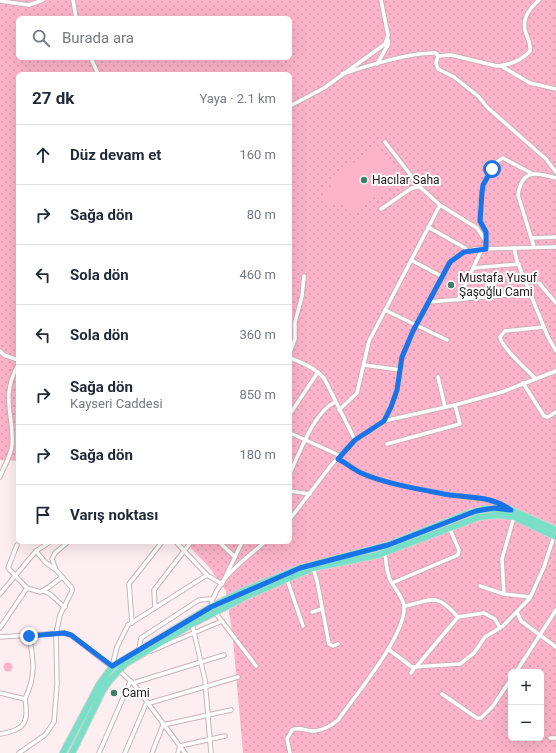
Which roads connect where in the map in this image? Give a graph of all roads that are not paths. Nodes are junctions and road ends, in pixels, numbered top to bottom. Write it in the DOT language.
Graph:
graph roads {
  1 [pos="43,0"];
  2 [pos="73,0"];
  3 [pos="381,0"];
  4 [pos="539,0"];
  5 [pos="0,1"];
  6 [pos="76,16"];
  7 [pos="388,39"];
  8 [pos="438,56"];
  9 [pos="92,60"];
  10 [pos="377,64"];
  11 [pos="500,65"];
  12 [pos="97,72"];
  13 [pos="342,74"];
  14 [pos="556,89"];
  15 [pos="292,105"];
  16 [pos="386,142"];
  17 [pos="556,172"];
  18 [pos="532,173"];
  19 [pos="556,178"];
  20 [pos="420,187"];
  21 [pos="440,205"];
  22 [pos="381,209"];
  23 [pos="428,227"];
  24 [pos="556,236"];
  25 [pos="532,238"];
  26 [pos="485,240"];
  27 [pos="534,247"];
  28 [pos="556,247"];
  29 [pos="514,248"];
  30 [pos="484,249"];
  31 [pos="467,251"];
  32 [pos="411,260"];
  33 [pos="519,264"];
  34 [pos="473,268"];
  35 [pos="304,276"];
  36 [pos="443,277"];
  37 [pos="539,283"];
  38 [pos="531,293"];
  39 [pos="458,300"];
  40 [pos="430,302"];
  41 [pos="556,303"];
  42 [pos="385,310"];
  43 [pos="417,325"];
  44 [pos="544,327"];
  45 [pos="447,340"];
  46 [pos="292,347"];
  47 [pos="0,351"];
  48 [pos="556,351"];
  49 [pos="16,359"];
  50 [pos="292,359"];
  51 [pos="364,365"];
  52 [pos="16,370"];
  53 [pos="400,370"];
  54 [pos="556,371"];
  55 [pos="318,372"];
  56 [pos="438,377"];
  57 [pos="536,379"];
  58 [pos="524,383"];
  59 [pos="335,402"];
  60 [pos="455,405"];
  61 [pos="444,407"];
  62 [pos="339,410"];
  63 [pos="292,411"];
  64 [pos="556,412"];
  65 [pos="384,421"];
  66 [pos="292,434"];
  67 [pos="305,440"];
  68 [pos="355,440"];
  69 [pos="387,444"];
  70 [pos="339,457"];
  71 [pos="292,469"];
  72 [pos="0,477"];
  73 [pos="292,491"];
  74 [pos="310,494"];
  75 [pos="511,510"];
  76 [pos="292,516"];
  77 [pos="514,517"];
  78 [pos="449,527"];
  79 [pos="555,534"];
  80 [pos="47,544"];
  81 [pos="66,544"];
  82 [pos="160,544"];
  83 [pos="178,544"];
  84 [pos="190,544"];
  85 [pos="221,544"];
  86 [pos="241,544"];
  87 [pos="263,544"];
  88 [pos="16,545"];
  89 [pos="36,551"];
  90 [pos="185,552"];
  91 [pos="385,552"];
  92 [pos="235,556"];
  93 [pos="313,568"];
  94 [pos="56,570"];
  95 [pos="207,575"];
  96 [pos="14,576"];
  97 [pos="62,577"];
  98 [pos="287,579"];
  99 [pos="392,583"];
  100 [pos="222,584"];
  101 [pos="480,586"];
  102 [pos="27,588"];
  103 [pos="42,591"];
  104 [pos="0,594"];
  105 [pos="504,594"];
  106 [pos="530,597"];
  107 [pos="212,599"];
  108 [pos="404,606"];
  109 [pos="64,607"];
  110 [pos="155,608"];
  111 [pos="213,609"];
  112 [pos="322,609"];
  113 [pos="556,610"];
  114 [pos="312,612"];
  115 [pos="517,612"];
  116 [pos="458,617"];
  117 [pos="222,621"];
  118 [pos="132,623"];
  119 [pos="192,624"];
  120 [pos="303,626"];
  121 [pos="0,628"];
  122 [pos="500,628"];
  123 [pos="196,633"];
  124 [pos="56,634"];
  125 [pos="539,635"];
  126 [pos="29,636"];
  127 [pos="0,637"];
  128 [pos="338,644"];
  129 [pos="556,646"];
  130 [pos="139,649"];
  131 [pos="388,649"];
  132 [pos="224,655"];
  133 [pos="133,658"];
  134 [pos="202,662"];
  135 [pos="112,666"];
  136 [pos="256,666"];
  137 [pos="415,667"];
  138 [pos="518,669"];
  139 [pos="118,670"];
  140 [pos="410,673"];
  141 [pos="238,677"];
  142 [pos="131,683"];
  143 [pos="508,684"];
  144 [pos="205,687"];
  145 [pos="1,693"];
  146 [pos="442,694"];
  147 [pos="0,698"];
  148 [pos="25,699"];
  149 [pos="146,704"];
  150 [pos="231,710"];
  151 [pos="207,716"];
  152 [pos="163,725"];
  153 [pos="0,734"];
  154 [pos="225,736"];
  155 [pos="550,738"];
  156 [pos="556,738"];
  157 [pos="210,739"];
  158 [pos="180,746"];
  159 [pos="19,753"];
  160 [pos="63,753"];
  161 [pos="72,753"];
  162 [pos="99,753"];
  163 [pos="125,753"];
  164 [pos="152,753"];
  165 [pos="178,753"];
  166 [pos="185,753"];
  167 [pos="211,753"];
  168 [pos="290,753"];
  1 -- 5 [label="street"];
  2 -- 6 [label="street"];
  3 -- 7 [label="street"];
  4 -- 11 [label="street"];
  7 -- 10 [label="street"];
  7 -- 13 [label="street"];
  8 -- 10 [label="street"];
  8 -- 11 [label="street"];
  8 -- 17 [label="street"];
  9 -- 12 [label="street"];
  10 -- 13 [label="street"];
  11 -- 14 [label="street"];
  13 -- 15 [label="street"];
  16 -- 20 [label="street"];
  18 -- 19 [label="street"];
  18 -- 25 [label="street"];
  18 -- 26 [label="street"];
  20 -- 21 [label="street"];
  20 -- 22 [label="street"];
  21 -- 23 [label="street"];
  21 -- 26 [label="street"];
  23 -- 31 [label="street"];
  23 -- 32 [label="street"];
  24 -- 25 [label="street"];
  25 -- 27 [label="street"];
  26 -- 30 [label="street"];
  27 -- 28 [label="street"];
  27 -- 29 [label="street"];
  29 -- 30 [label="street"];
  29 -- 33 [label="street"];
  30 -- 31 [label="street"];
  30 -- 34 [label="street"];
  31 -- 36 [label="street"];
  32 -- 36 [label="street"];
  32 -- 42 [label="street"];
  33 -- 34 [label="street"];
  33 -- 38 [label="street"];
  34 -- 39 [label="street"];
  35 -- 46 [label="street"];
  36 -- 40 [label="street"];
  37 -- 41 [label="street"];
  38 -- 39 [label="street"];
  38 -- 44 [label="street"];
  39 -- 40 [label="street"];
  40 -- 43 [label="street"];
  42 -- 43 [label="street"];
  42 -- 51 [label="street"];
  43 -- 45 [label="street"];
  43 -- 53 [label="street"];
  44 -- 48 [label="street"];
  44 -- 57 [label="street"];
  47 -- 49 [label="street"];
  50 -- 55 [label="street"];
  51 -- 53 [label="street"];
  51 -- 62 [label="street"];
  52 -- 72 [label="street"];
  53 -- 65 [label="street"];
  54 -- 57 [label="street"];
  55 -- 59 [label="street"];
  55 -- 63 [label="street"];
  56 -- 61 [label="street"];
  57 -- 58 [label="street"];
  58 -- 60 [label="street"];
  58 -- 64 [label="street"];
  59 -- 62 [label="street"];
  59 -- 67 [label="street"];
  60 -- 61 [label="street"];
  60 -- 69 [label="street"];
  61 -- 65 [label="street"];
  62 -- 68 [label="street"];
  65 -- 68 [label="street"];
  66 -- 67 [label="street"];
  67 -- 70 [label="street"];
  67 -- 71 [label="street"];
  68 -- 70 [label="street"];
  70 -- 74 [label="street"];
  70 -- 75 [label="street"];
  73 -- 74 [label="street"];
  74 -- 76 [label="street"];
  75 -- 79 [label="main road"];
  75 -- 111 [label="main road"];
  77 -- 78 [label="main road"];
  77 -- 79 [label="main road"];
  77 -- 105 [label="street"];
  78 -- 91 [label="main road"];
  78 -- 99 [label="street"];
  79 -- 106 [label="street"];
  80 -- 89 [label="street"];
  81 -- 94 [label="street"];
  82 -- 118 [label="street"];
  83 -- 90 [label="street"];
  84 -- 90 [label="street"];
  85 -- 92 [label="street"];
  86 -- 92 [label="street"];
  87 -- 100 [label="street"];
  88 -- 96 [label="street"];
  89 -- 94 [label="street"];
  89 -- 96 [label="street"];
  90 -- 95 [label="street"];
  90 -- 110 [label="street"];
  91 -- 93 [label="main road"];
  91 -- 99 [label="street"];
  92 -- 100 [label="street"];
  93 -- 98 [label="main road"];
  93 -- 112 [label="street"];
  94 -- 97 [label="street"];
  95 -- 100 [label="street"];
  95 -- 110 [label="street"];
  96 -- 102 [label="street"];
  96 -- 104 [label="street"];
  97 -- 103 [label="street"];
  97 -- 109 [label="street"];
  98 -- 111 [label="main road"];
  98 -- 120 [label="street"];
  99 -- 108 [label="street"];
  100 -- 107 [label="street"];
  101 -- 105 [label="street"];
  102 -- 103 [label="street"];
  102 -- 121 [label="street"];
  103 -- 109 [label="street"];
  105 -- 106 [label="street"];
  106 -- 115 [label="street"];
  107 -- 111 [label="street"];
  107 -- 130 [label="street"];
  108 -- 116 [label="street"];
  108 -- 131 [label="street"];
  109 -- 124 [label="street"];
  110 -- 118 [label="street"];
  111 -- 117 [label="street"];
  111 -- 119 [label="main road"];
  111 -- 130 [label="main road"];
  112 -- 114 [label="street"];
  112 -- 128 [label="street"];
  113 -- 125 [label="street"];
  115 -- 122 [label="street"];
  115 -- 125 [label="street"];
  116 -- 122 [label="street"];
  116 -- 137 [label="street"];
  117 -- 123 [label="street"];
  117 -- 136 [label="street"];
  118 -- 135 [label="street"];
  119 -- 123 [label="street"];
  119 -- 133 [label="main road"];
  122 -- 137 [label="street"];
  123 -- 133 [label="street"];
  123 -- 134 [label="street"];
  124 -- 126 [label="street"];
  124 -- 135 [label="street"];
  124 -- 159 [label="street"];
  125 -- 129 [label="street"];
  125 -- 138 [label="street"];
  126 -- 127 [label="street"];
  126 -- 148 [label="street"];
  130 -- 135 [label="main road"];
  131 -- 137 [label="street"];
  131 -- 168 [label="street"];
  132 -- 134 [label="street"];
  133 -- 139 [label="main road"];
  134 -- 142 [label="street"];
  134 -- 144 [label="street"];
  135 -- 160 [label="main road"];
  137 -- 140 [label="street"];
  139 -- 142 [label="street"];
  139 -- 161 [label="main road"];
  141 -- 144 [label="street"];
  142 -- 149 [label="street"];
  142 -- 162 [label="street"];
  143 -- 146 [label="street"];
  144 -- 149 [label="street"];
  144 -- 151 [label="street"];
  145 -- 147 [label="street"];
  145 -- 148 [label="street"];
  148 -- 153 [label="street"];
  149 -- 152 [label="street"];
  149 -- 163 [label="street"];
  150 -- 151 [label="street"];
  151 -- 152 [label="street"];
  151 -- 157 [label="street"];
  152 -- 158 [label="street"];
  152 -- 164 [label="street"];
  154 -- 157 [label="street"];
  155 -- 156 [label="street"];
  157 -- 158 [label="street"];
  157 -- 167 [label="street"];
  158 -- 165 [label="street"];
  158 -- 166 [label="street"];
}
